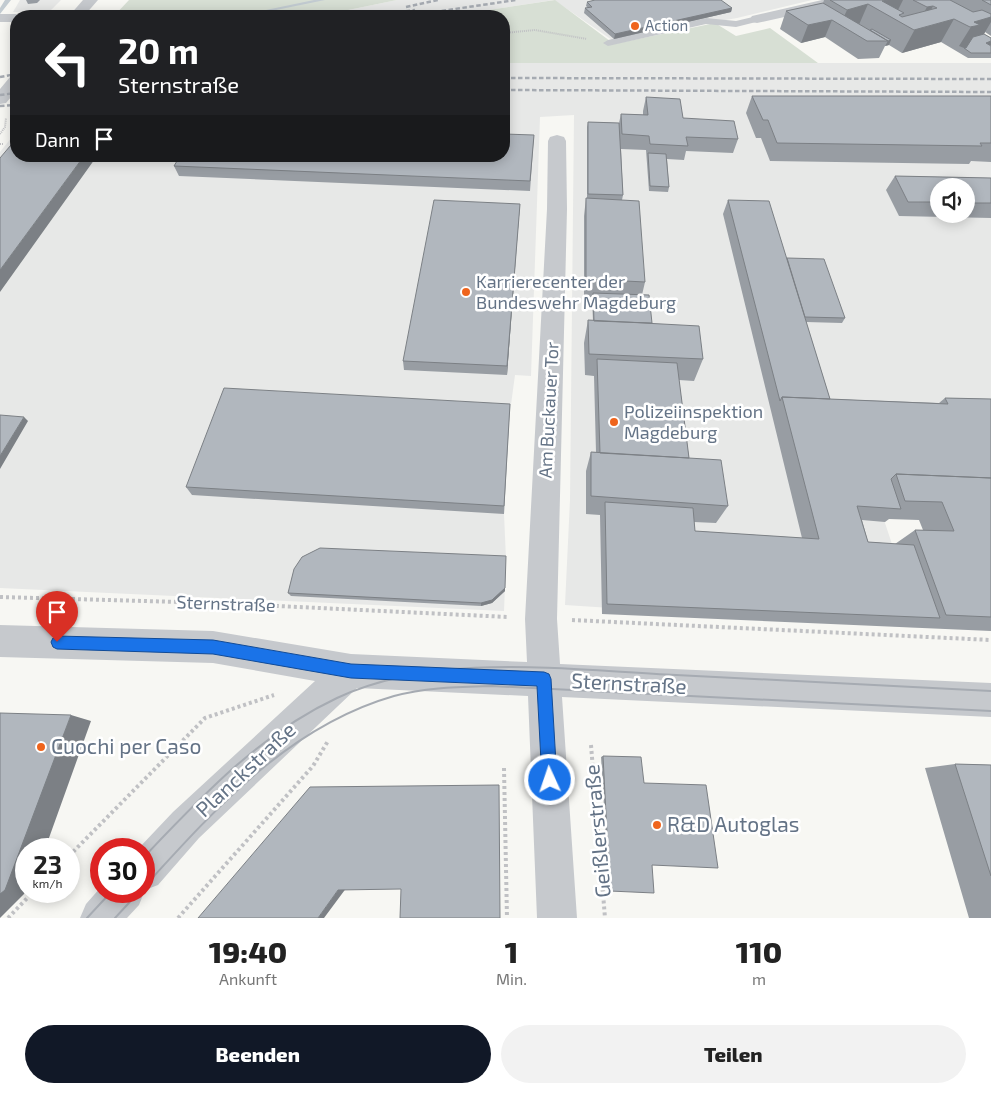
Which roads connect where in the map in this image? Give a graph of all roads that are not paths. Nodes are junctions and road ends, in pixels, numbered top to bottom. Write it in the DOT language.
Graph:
graph roads {
  1 [pos="91,0"];
  2 [pos="842,0"];
  3 [pos="82,10"];
  4 [pos="757,19"];
  5 [pos="608,43"];
  6 [pos="10,88"];
  7 [pos="0,99"];
  8 [pos="557,141"];
  9 [pos="0,641"];
  10 [pos="351,671"];
  11 [pos="544,679"];
  12 [pos="991,700"];
  13 [pos="155,859"];
  14 [pos="114,903"];
  15 [pos="100,918"];
  16 [pos="557,918"];
  1 -- 3 [label="street"];
  2 -- 4 [label="street"];
  4 -- 5 [label="lane"];
  6 -- 7 [label="street"];
  8 -- 11 [label="street, Am Buckauer Tor"];
  9 -- 10 [label="street, Sternstraße"];
  10 -- 11 [label="street, Sternstraße"];
  10 -- 13 [label="street, Planckstraße"];
  11 -- 12 [label="street, Sternstraße"];
  11 -- 16 [label="street"];
  14 -- 15 [label="street"];
}
